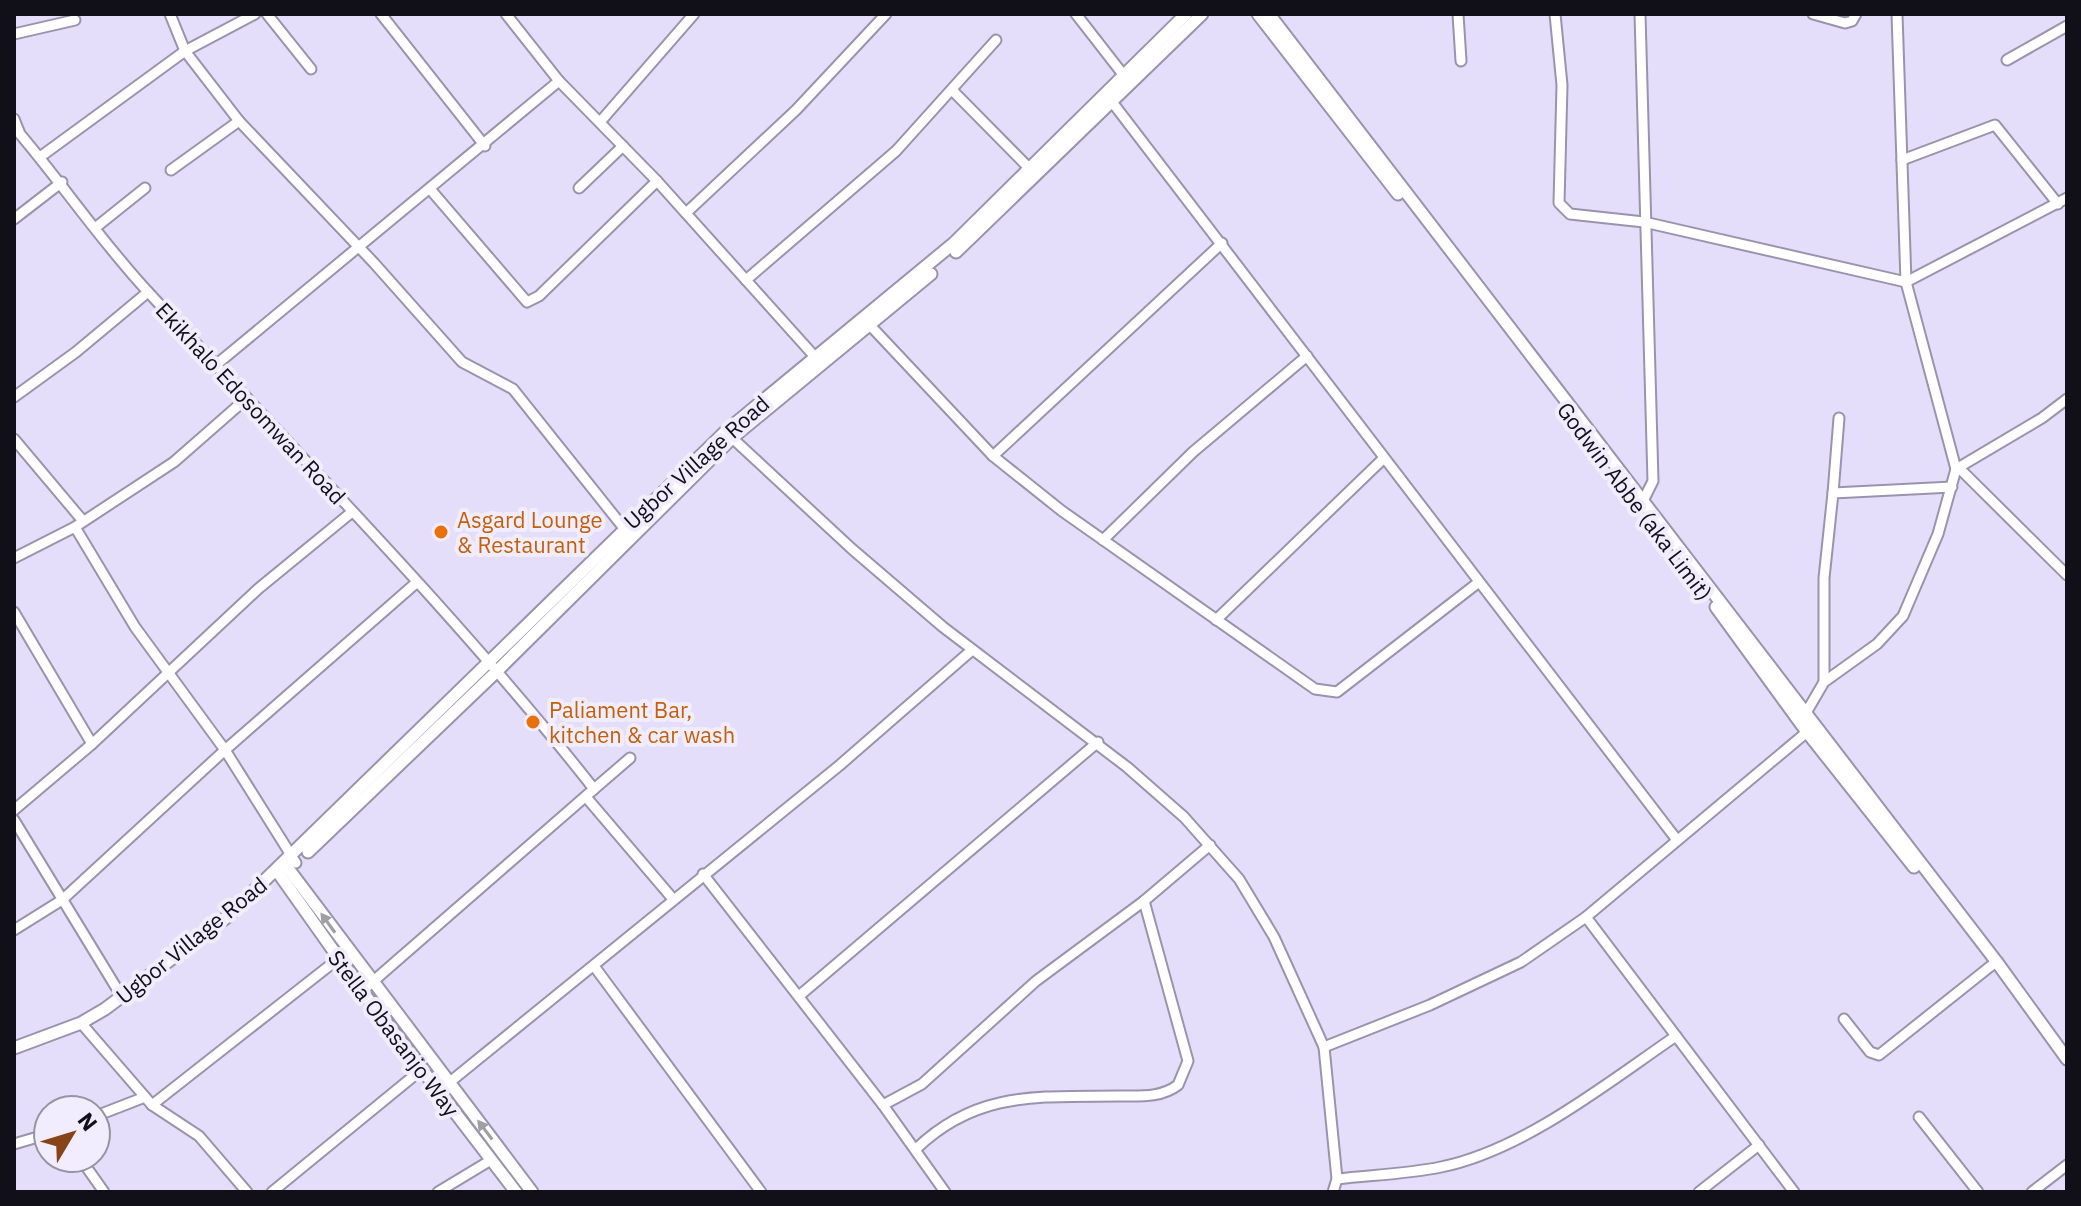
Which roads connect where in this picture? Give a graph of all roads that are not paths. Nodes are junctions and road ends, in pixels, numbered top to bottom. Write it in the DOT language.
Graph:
graph roads {
  1 [pos="170,14"];
  2 [pos="255,14"];
  3 [pos="267,14"];
  4 [pos="381,14"];
  5 [pos="506,14"];
  6 [pos="694,14"];
  7 [pos="886,14"];
  8 [pos="1076,14"];
  9 [pos="1186,14"];
  10 [pos="1202,14"];
  11 [pos="1258,14"];
  12 [pos="1269,14"];
  13 [pos="1458,14"];
  14 [pos="1555,14"];
  15 [pos="1640,14"];
  16 [pos="1813,14"];
  17 [pos="1856,14"];
  18 [pos="1897,14"];
  19 [pos="75,20"];
  20 [pos="2067,26"];
  21 [pos="14,34"];
  22 [pos="996,40"];
  23 [pos="185,51"];
  24 [pos="2007,60"];
  25 [pos="1461,61"];
  26 [pos="311,69"];
  27 [pos="1125,77"];
  28 [pos="559,81"];
  29 [pos="952,90"];
  30 [pos="1110,99"];
  31 [pos="14,119"];
  32 [pos="239,121"];
  33 [pos="600,122"];
  34 [pos="17,134"];
  35 [pos="485,146"];
  36 [pos="623,146"];
  37 [pos="40,157"];
  38 [pos="1902,160"];
  39 [pos="1030,169"];
  40 [pos="171,170"];
  41 [pos="657,181"];
  42 [pos="62,182"];
  43 [pos="145,188"];
  44 [pos="579,188"];
  45 [pos="430,189"];
  46 [pos="2062,201"];
  47 [pos="686,213"];
  48 [pos="14,219"];
  49 [pos="1644,222"];
  50 [pos="95,228"];
  51 [pos="1222,243"];
  52 [pos="356,248"];
  53 [pos="746,280"];
  54 [pos="1906,282"];
  55 [pos="148,292"];
  56 [pos="867,322"];
  57 [pos="1307,356"];
  58 [pos="816,358"];
  59 [pos="217,364"];
  60 [pos="14,397"];
  61 [pos="247,398"];
  62 [pos="2067,399"];
  63 [pos="1839,418"];
  64 [pos="729,434"];
  65 [pos="14,439"];
  66 [pos="993,456"];
  67 [pos="1384,458"];
  68 [pos="1958,469"];
  69 [pos="1952,487"];
  70 [pos="1833,493"];
  71 [pos="1642,503"];
  72 [pos="352,512"];
  73 [pos="79,524"];
  74 [pos="623,527"];
  75 [pos="1103,540"];
  76 [pos="14,558"];
  77 [pos="2067,575"];
  78 [pos="1479,582"];
  79 [pos="416,583"];
  80 [pos="14,612"];
  81 [pos="1216,620"];
  82 [pos="972,650"];
  83 [pos="492,669"];
  84 [pos="169,673"];
  85 [pos="1824,682"];
  86 [pos="1804,723"];
  87 [pos="1098,742"];
  88 [pos="92,744"];
  89 [pos="225,750"];
  90 [pos="630,758"];
  91 [pos="590,793"];
  92 [pos="14,810"];
  93 [pos="14,820"];
  94 [pos="1677,840"];
  95 [pos="1210,845"];
  96 [pos="286,867"];
  97 [pos="703,874"];
  98 [pos="673,899"];
  99 [pos="62,900"];
  100 [pos="1144,901"];
  101 [pos="1586,917"];
  102 [pos="14,930"];
  103 [pos="343,954"];
  104 [pos="1992,965"];
  105 [pos="594,966"];
  106 [pos="372,982"];
  107 [pos="2014,987"];
  108 [pos="362,991"];
  109 [pos="799,996"];
  110 [pos="122,997"];
  111 [pos="1844,1019"];
  112 [pos="81,1023"];
  113 [pos="1676,1036"];
  114 [pos="1324,1047"];
  115 [pos="14,1048"];
  116 [pos="2067,1059"];
  117 [pos="421,1070"];
  118 [pos="449,1083"];
  119 [pos="438,1091"];
  120 [pos="149,1101"];
  121 [pos="883,1105"];
  122 [pos="112,1111"];
  123 [pos="1919,1117"];
  124 [pos="1759,1145"];
  125 [pos="916,1149"];
  126 [pos="491,1160"];
  127 [pos="2067,1165"];
  128 [pos="91,1174"];
  129 [pos="1337,1179"];
  130 [pos="104,1192"];
  131 [pos="247,1192"];
  132 [pos="272,1192"];
  133 [pos="438,1192"];
  134 [pos="516,1192"];
  135 [pos="532,1192"];
  136 [pos="761,1192"];
  137 [pos="945,1192"];
  138 [pos="1333,1192"];
  139 [pos="1699,1192"];
  140 [pos="1794,1192"];
  141 [pos="1978,1192"];
  142 [pos="2032,1192"];
  1 -- 23 [label="street"];
  2 -- 23 [label="street"];
  3 -- 26 [label="street"];
  4 -- 35 [label="street"];
  5 -- 28 [label="street"];
  6 -- 33 [label="street"];
  7 -- 47 [label="street"];
  8 -- 27 [label="street"];
  9 -- 27 [label="street, Ugbor Village Road"];
  10 -- 30 [label="street, Ugbor Village Road"];
  11 -- 71 [label="street, Godwin Abbe (aka Limit)"];
  12 -- 71 [label="street, Godwin Abbe (aka Limit)"];
  13 -- 25 [label="street"];
  14 -- 49 [label="street"];
  15 -- 49 [label="street"];
  16 -- 17 [label="street"];
  18 -- 38 [label="street"];
  19 -- 21 [label="street"];
  20 -- 24 [label="street"];
  22 -- 29 [label="street"];
  23 -- 32 [label="street"];
  23 -- 37 [label="street"];
  27 -- 30 [label="street, Ugbor Village Road"];
  28 -- 33 [label="street"];
  28 -- 35 [label="street"];
  29 -- 39 [label="street"];
  29 -- 53 [label="street"];
  30 -- 39 [label="street, Ugbor Village Road"];
  30 -- 51 [label="street"];
  30 -- 56 [label="street, Ugbor Village Road"];
  31 -- 34 [label="street, Ekikhalo Edosomwan Road"];
  32 -- 40 [label="street"];
  32 -- 52 [label="street"];
  33 -- 36 [label="street"];
  34 -- 37 [label="street, Ekikhalo Edosomwan Road"];
  35 -- 45 [label="street"];
  36 -- 41 [label="street"];
  36 -- 44 [label="street"];
  37 -- 42 [label="street, Ekikhalo Edosomwan Road"];
  38 -- 46 [label="street"];
  38 -- 54 [label="street"];
  39 -- 56 [label="street, Ugbor Village Road"];
  41 -- 45 [label="street"];
  41 -- 47 [label="street"];
  42 -- 48 [label="street"];
  42 -- 50 [label="street, Ekikhalo Edosomwan Road"];
  43 -- 50 [label="street"];
  45 -- 52 [label="street"];
  46 -- 54 [label="street"];
  47 -- 53 [label="street"];
  49 -- 54 [label="street"];
  49 -- 71 [label="street"];
  50 -- 55 [label="street, Ekikhalo Edosomwan Road"];
  51 -- 57 [label="street"];
  51 -- 66 [label="street"];
  52 -- 59 [label="street"];
  52 -- 74 [label="street"];
  53 -- 58 [label="street"];
  54 -- 68 [label="street"];
  55 -- 59 [label="street, Ekikhalo Edosomwan Road"];
  55 -- 60 [label="street"];
  56 -- 58 [label="street, Ugbor Village Road"];
  56 -- 64 [label="street, Ugbor Village Road"];
  56 -- 66 [label="street"];
  57 -- 67 [label="street"];
  57 -- 75 [label="street"];
  58 -- 64 [label="street, Ugbor Village Road"];
  59 -- 61 [label="street, Ekikhalo Edosomwan Road"];
  61 -- 72 [label="street, Ekikhalo Edosomwan Road"];
  61 -- 73 [label="street"];
  62 -- 68 [label="street"];
  63 -- 70 [label="street"];
  64 -- 74 [label="street, Ugbor Village Road"];
  64 -- 82 [label="street"];
  64 -- 83 [label="street, Ugbor Village Road"];
  65 -- 73 [label="street"];
  66 -- 75 [label="street"];
  67 -- 78 [label="street"];
  67 -- 81 [label="street"];
  68 -- 69 [label="street"];
  68 -- 77 [label="street"];
  69 -- 70 [label="street"];
  69 -- 85 [label="street"];
  70 -- 85 [label="street"];
  71 -- 86 [label="street, Godwin Abbe (aka Limit)"];
  72 -- 79 [label="street, Ekikhalo Edosomwan Road"];
  72 -- 84 [label="street"];
  73 -- 76 [label="street"];
  73 -- 84 [label="street"];
  74 -- 83 [label="street, Ugbor Village Road"];
  75 -- 81 [label="street"];
  78 -- 81 [label="street"];
  78 -- 94 [label="street"];
  79 -- 83 [label="street, Ekikhalo Edosomwan Road"];
  79 -- 89 [label="street"];
  80 -- 88 [label="street"];
  82 -- 87 [label="street"];
  82 -- 97 [label="street"];
  83 -- 91 [label="street, Ekikhalo Edosomwan Road"];
  83 -- 96 [label="street, Ugbor Village Road"];
  84 -- 88 [label="street"];
  84 -- 89 [label="street"];
  85 -- 86 [label="street"];
  86 -- 94 [label="street"];
  86 -- 104 [label="street, Godwin Abbe (aka Limit)"];
  86 -- 107 [label="street, Godwin Abbe (aka Limit)"];
  87 -- 95 [label="street"];
  87 -- 109 [label="street"];
  88 -- 92 [label="street"];
  89 -- 96 [label="street"];
  89 -- 99 [label="street"];
  90 -- 91 [label="street"];
  91 -- 98 [label="street, Ekikhalo Edosomwan Road"];
  91 -- 106 [label="street"];
  93 -- 99 [label="street"];
  94 -- 101 [label="street"];
  95 -- 100 [label="street"];
  95 -- 114 [label="street"];
  96 -- 103 [label="street, Stella Obasanjo Way"];
  96 -- 110 [label="street, Ugbor Village Road"];
  97 -- 98 [label="street"];
  97 -- 109 [label="street"];
  98 -- 105 [label="street"];
  99 -- 102 [label="street"];
  99 -- 110 [label="street"];
  100 -- 121 [label="street"];
  100 -- 125 [label="street"];
  101 -- 113 [label="street"];
  101 -- 114 [label="street"];
  103 -- 106 [label="street"];
  103 -- 108 [label="street, Stella Obasanjo Way"];
  103 -- 120 [label="street"];
  104 -- 107 [label="street, Godwin Abbe (aka Limit)"];
  104 -- 111 [label="street"];
  105 -- 118 [label="street"];
  105 -- 136 [label="street"];
  106 -- 108 [label="street"];
  106 -- 118 [label="street"];
  107 -- 116 [label="street, Godwin Abbe (aka Limit)"];
  108 -- 117 [label="street, Stella Obasanjo Way"];
  109 -- 121 [label="street"];
  110 -- 112 [label="street, Ugbor Village Road"];
  112 -- 115 [label="street, Ugbor Village Road"];
  112 -- 120 [label="street"];
  113 -- 124 [label="street"];
  113 -- 129 [label="street"];
  114 -- 129 [label="street"];
  117 -- 119 [label="street, Stella Obasanjo Way"];
  117 -- 132 [label="street"];
  118 -- 119 [label="street"];
  135 -- 118 [label="street, one-way"];
  119 -- 126 [label="street, Stella Obasanjo Way"];
  120 -- 122 [label="street"];
  120 -- 131 [label="street"];
  121 -- 125 [label="street"];
  123 -- 141 [label="street"];
  124 -- 139 [label="street"];
  124 -- 140 [label="street"];
  125 -- 137 [label="street"];
  126 -- 133 [label="street"];
  126 -- 134 [label="street, Stella Obasanjo Way"];
  127 -- 142 [label="street"];
  128 -- 130 [label="street"];
  129 -- 138 [label="street"];
}
